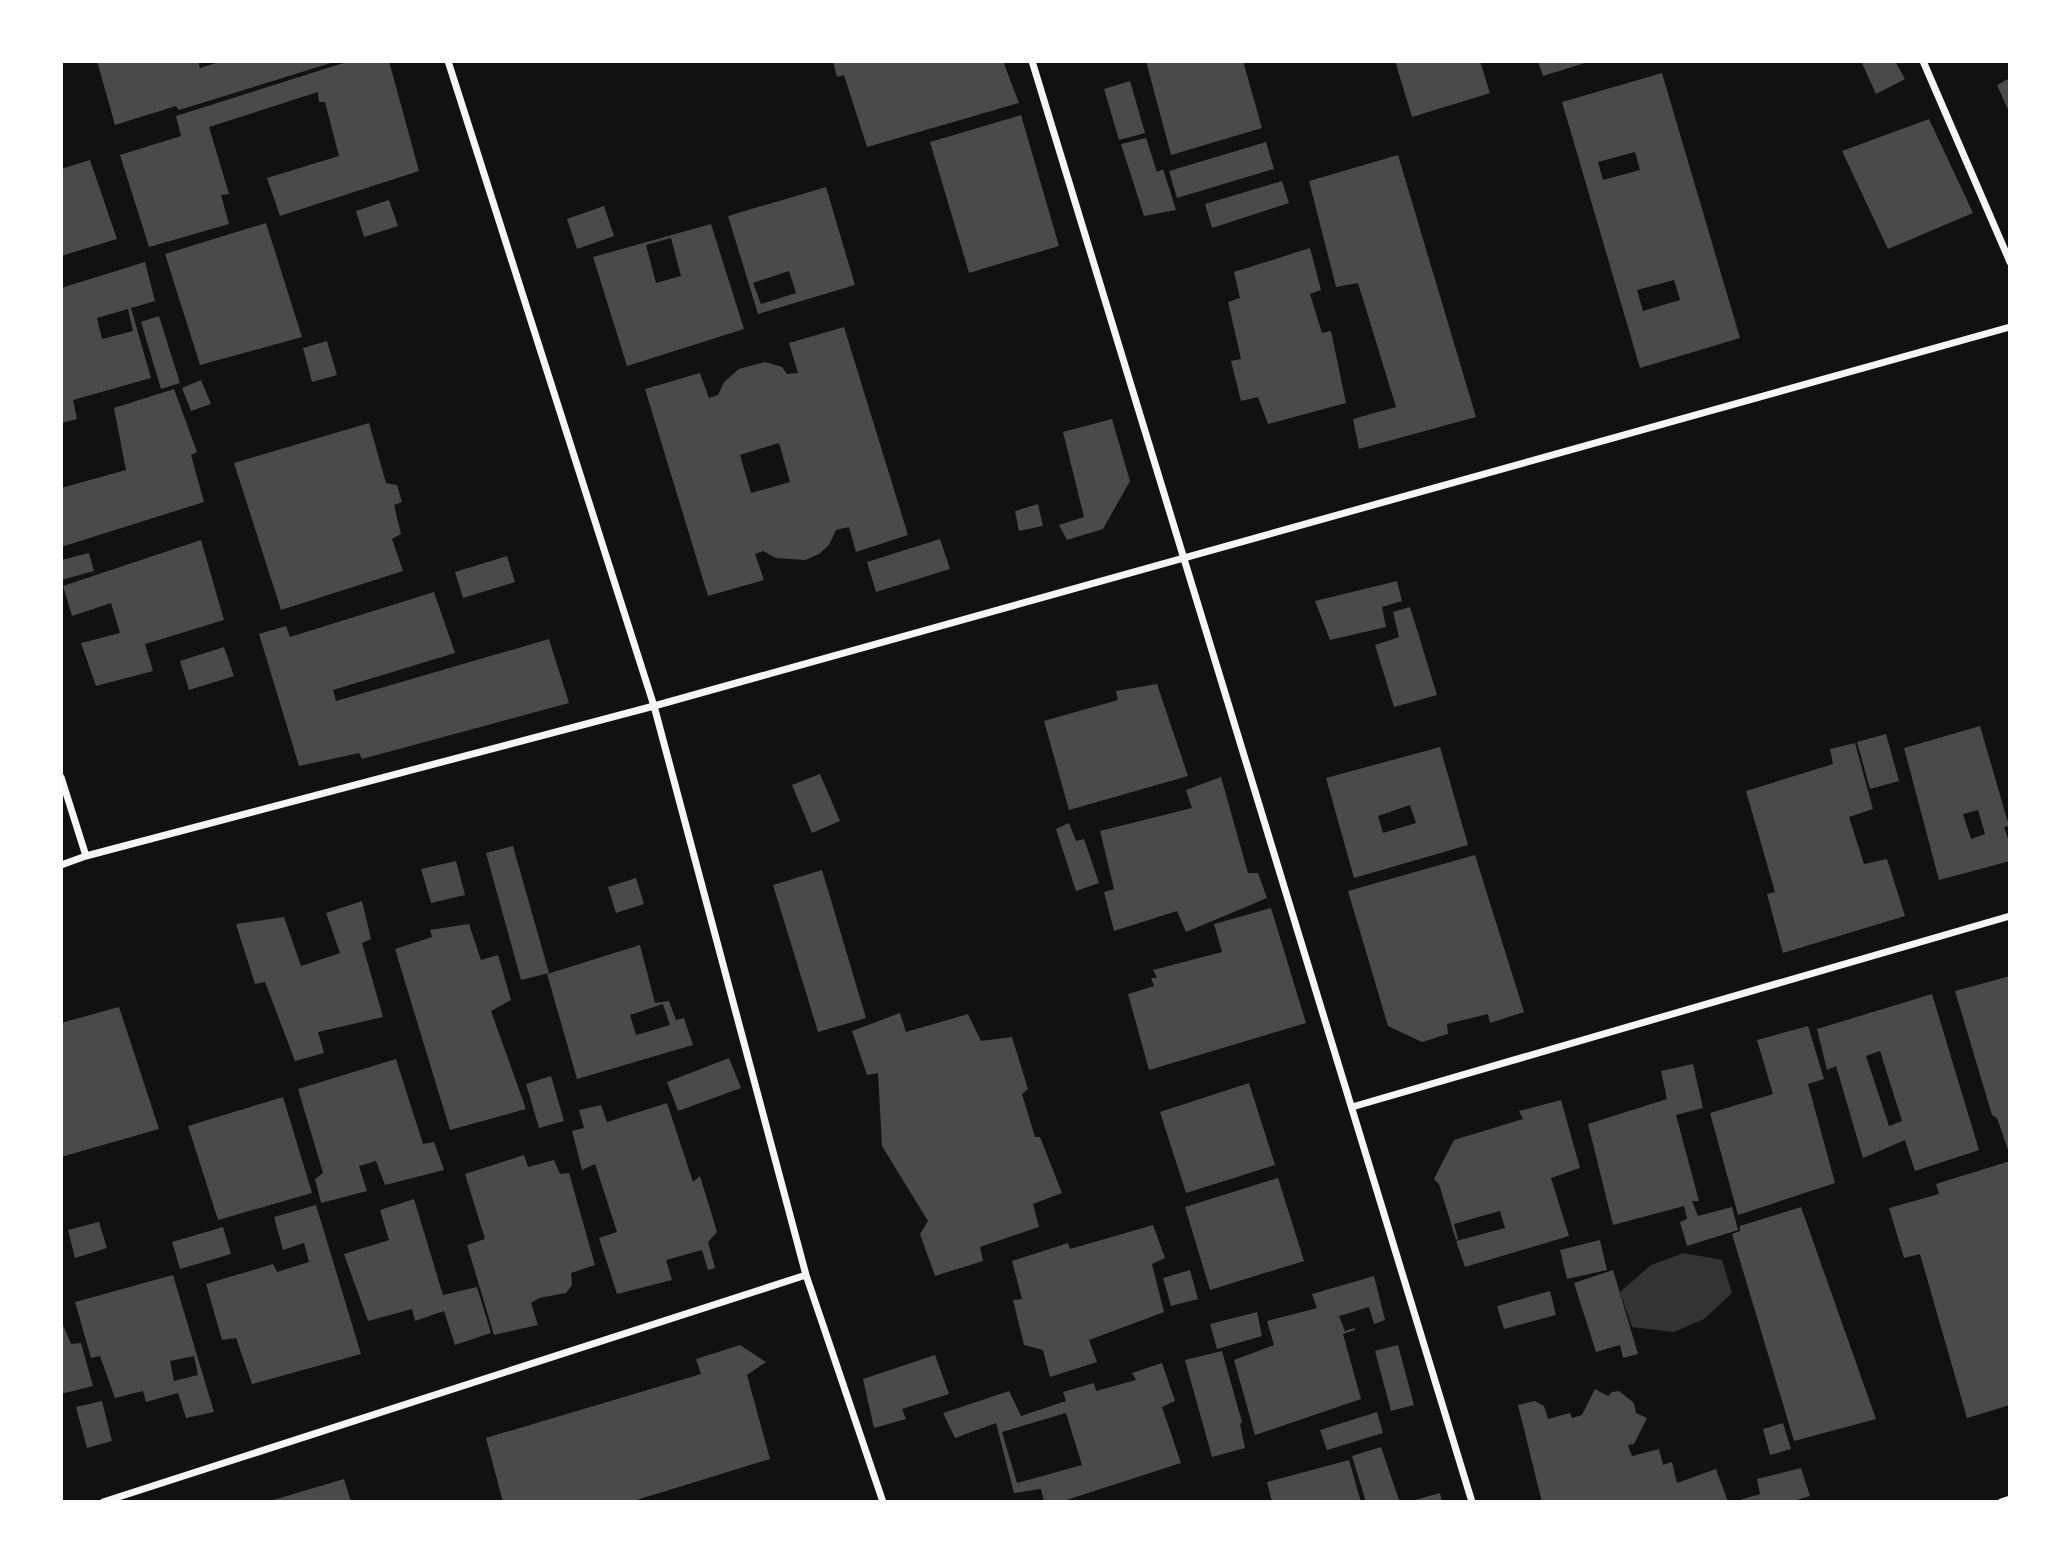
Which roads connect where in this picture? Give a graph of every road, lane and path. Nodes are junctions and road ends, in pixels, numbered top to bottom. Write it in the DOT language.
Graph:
graph roads {
  1 [pos="448,61"];
  2 [pos="1032,61"];
  3 [pos="1923,61"];
  4 [pos="2010,262"];
  5 [pos="2010,327"];
  6 [pos="1185,559"];
  7 [pos="654,706"];
  8 [pos="61,777"];
  9 [pos="86,856"];
  10 [pos="61,865"];
  11 [pos="2010,916"];
  12 [pos="1352,1107"];
  13 [pos="806,1275"];
  14 [pos="2010,1499"];
  15 [pos="103,1502"];
  16 [pos="883,1502"];
  17 [pos="1472,1502"];
  18 [pos="2001,1502"];
  1 -- 7 [label="street"];
  2 -- 6 [label="street"];
  3 -- 4 [label="street"];
  5 -- 6 [label="street"];
  6 -- 7 [label="street"];
  6 -- 12 [label="street"];
  7 -- 9 [label="street"];
  7 -- 13 [label="street"];
  8 -- 9 [label="street"];
  9 -- 10 [label="street"];
  11 -- 12 [label="street"];
  12 -- 17 [label="street"];
  13 -- 15 [label="street"];
  13 -- 16 [label="street"];
  14 -- 18 [label="street"];
}
